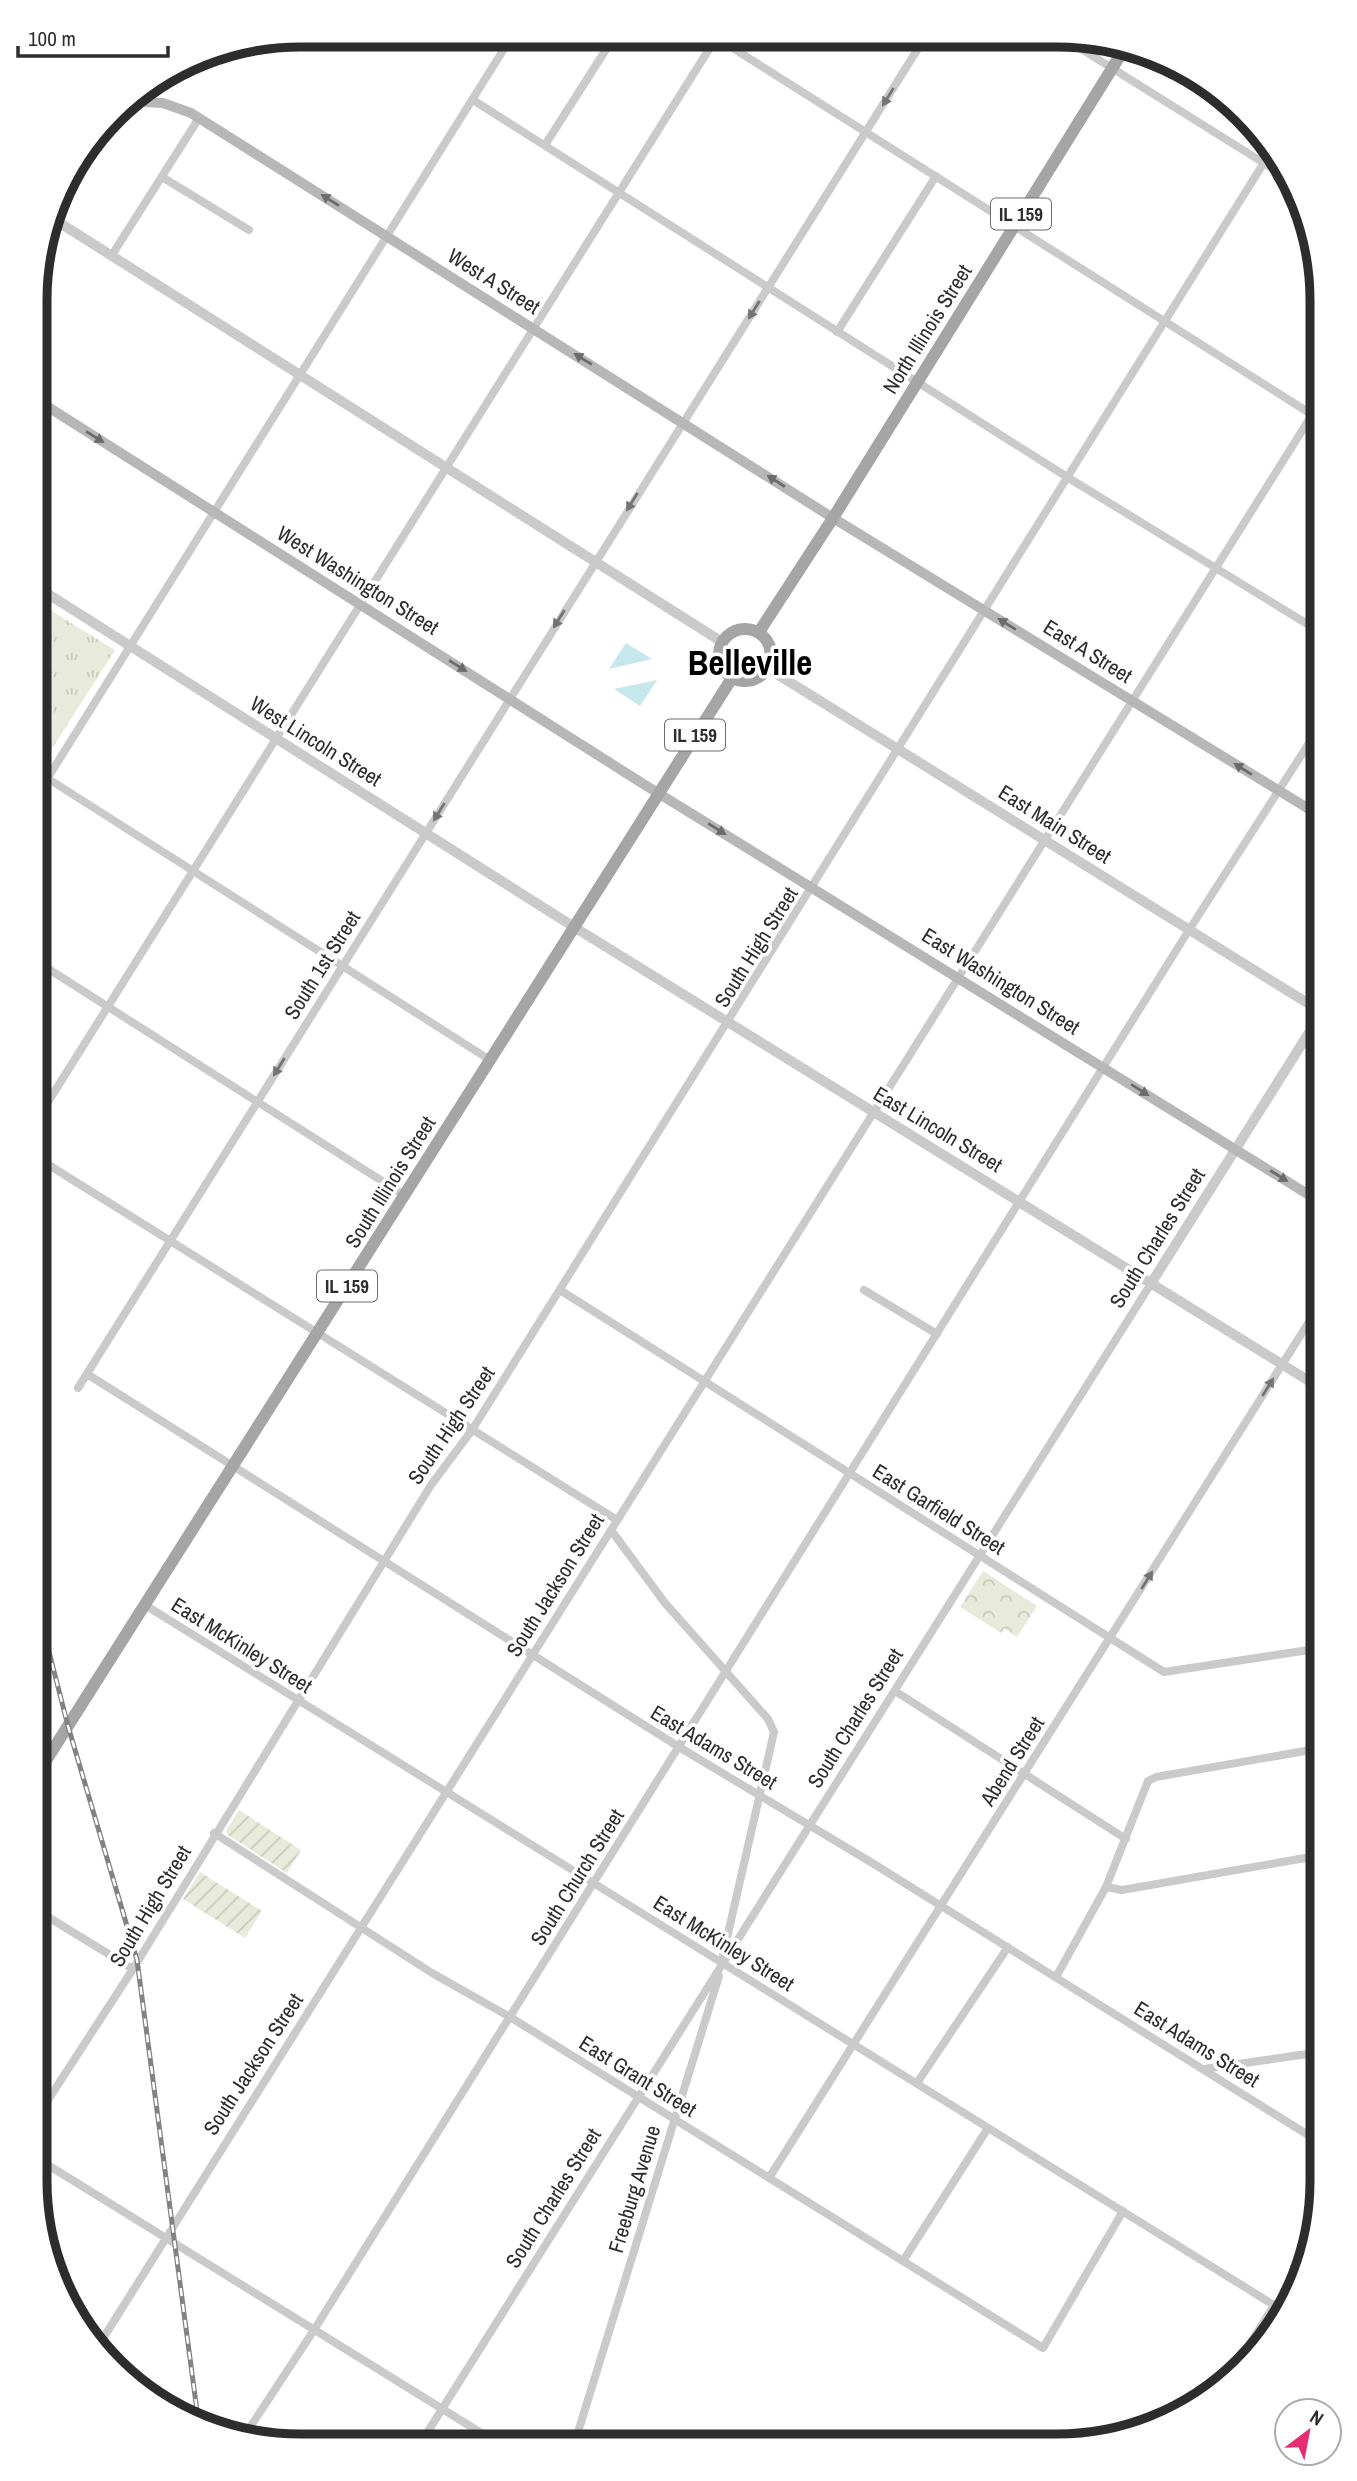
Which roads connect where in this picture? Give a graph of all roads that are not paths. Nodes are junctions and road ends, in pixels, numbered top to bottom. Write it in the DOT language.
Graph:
graph roads {
  1 [pos="505,47"];
  2 [pos="608,47"];
  3 [pos="711,47"];
  4 [pos="732,47"];
  5 [pos="919,47"];
  6 [pos="1081,48"];
  7 [pos="1120,55"];
  8 [pos="1112,67"];
  9 [pos="473,100"];
  10 [pos="143,102"];
  11 [pos="199,118"];
  12 [pos="866,130"];
  13 [pos="545,145"];
  14 [pos="1267,159"];
  15 [pos="1264,163"];
  16 [pos="1273,168"];
  17 [pos="936,176"];
  18 [pos="162,177"];
  19 [pos="621,192"];
  20 [pos="60,223"];
  21 [pos="1014,226"];
  22 [pos="249,230"];
  23 [pos="387,236"];
  24 [pos="112,255"];
  25 [pos="768,288"];
  26 [pos="1165,321"];
  27 [pos="534,328"];
  28 [pos="838,332"];
  29 [pos="299,373"];
  30 [pos="917,382"];
  31 [pos="47,406"];
  32 [pos="1310,414"];
  33 [pos="1310,418"];
  34 [pos="683,422"];
  35 [pos="448,467"];
  36 [pos="1068,477"];
  37 [pos="214,512"];
  38 [pos="833,518"];
  39 [pos="595,560"];
  40 [pos="1216,568"];
  41 [pos="47,593"];
  42 [pos="361,605"];
  43 [pos="984,610"];
  44 [pos="1310,626"];
  45 [pos="759,632"];
  46 [pos="722,642"];
  47 [pos="130,646"];
  48 [pos="767,668"];
  49 [pos="732,678"];
  50 [pos="510,699"];
  51 [pos="1133,701"];
  52 [pos="276,739"];
  53 [pos="1310,742"];
  54 [pos="897,749"];
  55 [pos="47,778"];
  56 [pos="1279,791"];
  57 [pos="659,793"];
  58 [pos="1310,810"];
  59 [pos="426,833"];
  60 [pos="1045,840"];
  61 [pos="194,871"];
  62 [pos="813,888"];
  63 [pos="574,927"];
  64 [pos="1189,930"];
  65 [pos="343,966"];
  66 [pos="47,970"];
  67 [pos="960,979"];
  68 [pos="1310,1005"];
  69 [pos="108,1006"];
  70 [pos="729,1022"];
  71 [pos="1310,1031"];
  72 [pos="490,1060"];
  73 [pos="1103,1068"];
  74 [pos="257,1101"];
  75 [pos="47,1103"];
  76 [pos="874,1114"];
  77 [pos="1236,1150"];
  78 [pos="47,1164"];
  79 [pos="404,1195"];
  80 [pos="1310,1196"];
  81 [pos="1020,1200"];
  82 [pos="170,1241"];
  83 [pos="1152,1282"];
  84 [pos="561,1290"];
  85 [pos="864,1290"];
  86 [pos="1310,1320"];
  87 [pos="317,1333"];
  88 [pos="937,1334"];
  89 [pos="1283,1363"];
  90 [pos="87,1374"];
  91 [pos="1310,1381"];
  92 [pos="705,1382"];
  93 [pos="78,1388"];
  94 [pos="472,1430"];
  95 [pos="233,1465"];
  96 [pos="850,1473"];
  97 [pos="617,1520"];
  98 [pos="611,1530"];
  99 [pos="980,1556"];
  100 [pos="382,1562"];
  101 [pos="145,1605"];
  102 [pos="1110,1638"];
  103 [pos="1310,1650"];
  104 [pos="532,1655"];
  105 [pos="725,1672"];
  106 [pos="895,1691"];
  107 [pos="298,1699"];
  108 [pos="679,1747"];
  109 [pos="1310,1750"];
  110 [pos="47,1761"];
  111 [pos="1024,1774"];
  112 [pos="445,1792"];
  113 [pos="761,1796"];
  114 [pos="810,1826"];
  115 [pos="214,1833"];
  116 [pos="1126,1839"];
  117 [pos="1310,1857"];
  118 [pos="593,1883"];
  119 [pos="1105,1887"];
  120 [pos="942,1906"];
  121 [pos="47,1916"];
  122 [pos="360,1927"];
  123 [pos="1008,1947"];
  124 [pos="723,1963"];
  125 [pos="133,1969"];
  126 [pos="1056,1977"];
  127 [pos="510,2017"];
  128 [pos="854,2044"];
  129 [pos="1310,2054"];
  130 [pos="1204,2070"];
  131 [pos="917,2083"];
  132 [pos="639,2097"];
  133 [pos="47,2102"];
  134 [pos="674,2119"];
  135 [pos="988,2128"];
  136 [pos="1310,2136"];
  137 [pos="47,2164"];
  138 [pos="769,2178"];
  139 [pos="1123,2211"];
  140 [pos="164,2237"];
  141 [pos="903,2261"];
  142 [pos="1274,2305"];
  143 [pos="1277,2307"];
  144 [pos="314,2330"];
  145 [pos="102,2339"];
  146 [pos="1249,2346"];
  147 [pos="442,2409"];
  148 [pos="249,2429"];
  149 [pos="426,2434"];
  150 [pos="483,2434"];
  151 [pos="577,2434"];
  1 -- 9 [label="street"];
  2 -- 13 [label="street"];
  3 -- 19 [label="street"];
  4 -- 12 [label="street"];
  5 -- 12 [label="street, South 1st Street, one-way"];
  6 -- 8 [label="street"];
  7 -- 8 [label="main road, North Illinois Street / IL 159"];
  8 -- 15 [label="street"];
  8 -- 21 [label="main road, North Illinois Street / IL 159"];
  9 -- 13 [label="street"];
  9 -- 23 [label="street"];
  10 -- 11 [label="main road, West A Street"];
  11 -- 18 [label="street"];
  23 -- 11 [label="main road, West A Street, one-way"];
  12 -- 17 [label="street"];
  12 -- 25 [label="street, South 1st Street"];
  13 -- 19 [label="street"];
  14 -- 15 [label="street, South High Street"];
  15 -- 16 [label="street"];
  15 -- 26 [label="street, South High Street"];
  17 -- 21 [label="street"];
  17 -- 28 [label="street"];
  18 -- 22 [label="street"];
  18 -- 24 [label="street"];
  19 -- 25 [label="street"];
  19 -- 27 [label="street"];
  20 -- 24 [label="street"];
  21 -- 26 [label="street"];
  21 -- 30 [label="main road, North Illinois Street / IL 159"];
  23 -- 27 [label="main road, West A Street"];
  23 -- 29 [label="street"];
  24 -- 29 [label="street"];
  25 -- 28 [label="street"];
  25 -- 34 [label="street, South 1st Street, one-way"];
  26 -- 32 [label="street"];
  26 -- 36 [label="street, South High Street"];
  34 -- 27 [label="main road, West A Street, one-way"];
  27 -- 35 [label="street"];
  28 -- 30 [label="street"];
  29 -- 35 [label="street"];
  29 -- 37 [label="street"];
  30 -- 36 [label="street"];
  30 -- 38 [label="main road, North Illinois Street / IL 159"];
  31 -- 37 [label="main road, West Washington Street, one-way"];
  33 -- 40 [label="street, South Jackson Street"];
  38 -- 34 [label="main road, West A Street, one-way"];
  34 -- 39 [label="street, South 1st Street, one-way"];
  35 -- 39 [label="street"];
  35 -- 42 [label="street"];
  36 -- 40 [label="street"];
  36 -- 43 [label="street, South High Street"];
  37 -- 42 [label="main road, West Washington Street"];
  37 -- 47 [label="street"];
  38 -- 43 [label="main road, East A Street"];
  38 -- 45 [label="main road, North Illinois Street / IL 159"];
  39 -- 46 [label="street"];
  39 -- 50 [label="street, South 1st Street, one-way"];
  40 -- 44 [label="street"];
  40 -- 51 [label="street, South Jackson Street"];
  41 -- 47 [label="street, West Lincoln Street"];
  42 -- 50 [label="main road, West Washington Street, one-way"];
  42 -- 52 [label="street"];
  51 -- 43 [label="main road, East A Street, one-way"];
  43 -- 54 [label="street, South High Street"];
  45 -- 46 [label="main road"];
  45 -- 48 [label="main road"];
  46 -- 49 [label="main road"];
  47 -- 52 [label="street, West Lincoln Street"];
  47 -- 55 [label="street"];
  48 -- 49 [label="main road"];
  48 -- 54 [label="street, East Main Street"];
  49 -- 57 [label="main road, South Illinois Street / IL 159"];
  50 -- 57 [label="main road, West Washington Street"];
  50 -- 59 [label="street, South 1st Street, one-way"];
  56 -- 51 [label="main road, East A Street, one-way"];
  51 -- 60 [label="street, South Jackson Street"];
  52 -- 59 [label="street, West Lincoln Street"];
  52 -- 61 [label="street"];
  53 -- 56 [label="street, South Church Street"];
  54 -- 60 [label="street, East Main Street"];
  54 -- 62 [label="street, South High Street"];
  55 -- 61 [label="street"];
  56 -- 58 [label="main road, East A Street"];
  56 -- 64 [label="street, South Church Street"];
  57 -- 62 [label="main road, East Washington Street, one-way"];
  57 -- 63 [label="main road, South Illinois Street / IL 159"];
  59 -- 63 [label="street, West Lincoln Street"];
  59 -- 65 [label="street, South 1st Street"];
  60 -- 64 [label="street, East Main Street"];
  60 -- 67 [label="street, South Jackson Street"];
  61 -- 65 [label="street"];
  61 -- 69 [label="street"];
  62 -- 67 [label="main road, East Washington Street"];
  62 -- 70 [label="street, South High Street"];
  63 -- 70 [label="street, East Lincoln Street"];
  63 -- 72 [label="main road, South Illinois Street / IL 159"];
  64 -- 68 [label="street, East Main Street"];
  64 -- 73 [label="street, South Church Street"];
  65 -- 72 [label="street"];
  65 -- 74 [label="street, South 1st Street, one-way"];
  66 -- 69 [label="street"];
  67 -- 73 [label="main road, East Washington Street"];
  67 -- 76 [label="street, South Jackson Street"];
  69 -- 74 [label="street"];
  69 -- 75 [label="street"];
  70 -- 76 [label="street, East Lincoln Street"];
  70 -- 84 [label="street, South High Street"];
  71 -- 77 [label="street, South Charles Street"];
  72 -- 79 [label="main road, South Illinois Street / IL 159"];
  73 -- 77 [label="main road, East Washington Street, one-way"];
  73 -- 81 [label="street, South Church Street"];
  74 -- 79 [label="street"];
  74 -- 82 [label="street, South 1st Street"];
  76 -- 81 [label="street, East Lincoln Street"];
  76 -- 92 [label="street, South Jackson Street"];
  77 -- 80 [label="main road, East Washington Street, one-way"];
  77 -- 83 [label="street, South Charles Street"];
  78 -- 82 [label="street"];
  79 -- 87 [label="main road, South Illinois Street / IL 159"];
  81 -- 83 [label="street, East Lincoln Street"];
  81 -- 88 [label="street, South Church Street"];
  82 -- 87 [label="street"];
  82 -- 90 [label="street, South 1st Street"];
  83 -- 89 [label="street, East Lincoln Street"];
  83 -- 99 [label="street, South Charles Street"];
  84 -- 92 [label="street, East Garfield Street"];
  84 -- 94 [label="street, South High Street"];
  85 -- 88 [label="street"];
  86 -- 89 [label="street, Abend Street"];
  87 -- 94 [label="street"];
  87 -- 95 [label="main road, South Illinois Street / IL 159"];
  88 -- 96 [label="street, South Church Street"];
  89 -- 91 [label="street, East Lincoln Street"];
  102 -- 89 [label="street, Abend Street, one-way"];
  90 -- 93 [label="street, South 1st Street"];
  90 -- 95 [label="street, East Adams Street"];
  92 -- 96 [label="street, East Garfield Street"];
  92 -- 97 [label="street, South Jackson Street"];
  94 -- 97 [label="street"];
  94 -- 100 [label="street, South High Street"];
  95 -- 100 [label="street, East Adams Street"];
  95 -- 101 [label="main road, South Illinois Street / IL 159"];
  96 -- 99 [label="street, East Garfield Street"];
  96 -- 105 [label="street, South Church Street"];
  97 -- 98 [label="street, South Jackson Street"];
  98 -- 104 [label="street, South Jackson Street"];
  98 -- 105 [label="street"];
  99 -- 102 [label="street, East Garfield Street"];
  99 -- 106 [label="street, South Charles Street"];
  100 -- 104 [label="street, East Adams Street"];
  100 -- 107 [label="street, South High Street"];
  101 -- 107 [label="street, East McKinley Street"];
  101 -- 110 [label="main road, South Illinois Street / IL 159"];
  102 -- 103 [label="street, East Garfield Street"];
  102 -- 111 [label="street, Abend Street"];
  104 -- 108 [label="street, East Adams Street"];
  104 -- 112 [label="street, South Jackson Street"];
  105 -- 108 [label="street, South Church Street"];
  105 -- 113 [label="street, Freeburg Avenue"];
  106 -- 111 [label="street"];
  106 -- 114 [label="street, South Charles Street"];
  107 -- 112 [label="street, East McKinley Street"];
  107 -- 115 [label="street, South High Street"];
  108 -- 113 [label="street, East Adams Street"];
  108 -- 118 [label="street, South Church Street"];
  109 -- 116 [label="street"];
  111 -- 116 [label="street"];
  111 -- 120 [label="street, Abend Street"];
  112 -- 118 [label="street, East McKinley Street"];
  112 -- 122 [label="street, South Jackson Street"];
  113 -- 114 [label="street, East Adams Street"];
  113 -- 124 [label="street, Freeburg Avenue"];
  114 -- 120 [label="street, East Adams Street"];
  114 -- 124 [label="street, South Charles Street"];
  115 -- 122 [label="street, East Grant Street"];
  115 -- 125 [label="street, South High Street"];
  116 -- 119 [label="street"];
  117 -- 119 [label="street"];
  118 -- 124 [label="street, East McKinley Street"];
  118 -- 127 [label="street, South Church Street"];
  119 -- 126 [label="street"];
  120 -- 123 [label="street, East Adams Street"];
  120 -- 128 [label="street, Abend Street"];
  121 -- 125 [label="street"];
  122 -- 127 [label="street, East Grant Street"];
  122 -- 140 [label="street, South Jackson Street"];
  123 -- 126 [label="street, East Adams Street"];
  123 -- 131 [label="street"];
  124 -- 128 [label="street, East McKinley Street"];
  124 -- 132 [label="street, South Charles Street"];
  124 -- 134 [label="street, Freeburg Avenue"];
  125 -- 133 [label="street, South High Street"];
  126 -- 130 [label="street, East Adams Street"];
  127 -- 132 [label="street, East Grant Street"];
  127 -- 144 [label="street, South Church Street"];
  128 -- 131 [label="street, East McKinley Street"];
  128 -- 138 [label="street, Abend Street"];
  129 -- 130 [label="street"];
  130 -- 136 [label="street, East Adams Street"];
  131 -- 135 [label="street, East McKinley Street"];
  132 -- 134 [label="street, East Grant Street"];
  132 -- 147 [label="street, South Charles Street"];
  134 -- 138 [label="street, East Grant Street"];
  134 -- 151 [label="street, Freeburg Avenue"];
  135 -- 139 [label="street, East McKinley Street"];
  135 -- 141 [label="street"];
  137 -- 140 [label="street"];
  138 -- 141 [label="street, East Grant Street"];
  139 -- 141 [label="street, East Grant Street"];
  139 -- 142 [label="street, East McKinley Street"];
  140 -- 144 [label="street"];
  140 -- 145 [label="street, South Jackson Street"];
  142 -- 143 [label="street, East McKinley Street"];
  142 -- 146 [label="street"];
  144 -- 147 [label="street"];
  144 -- 148 [label="street, South Church Street"];
  147 -- 149 [label="street, South Charles Street"];
  147 -- 150 [label="street"];
}
